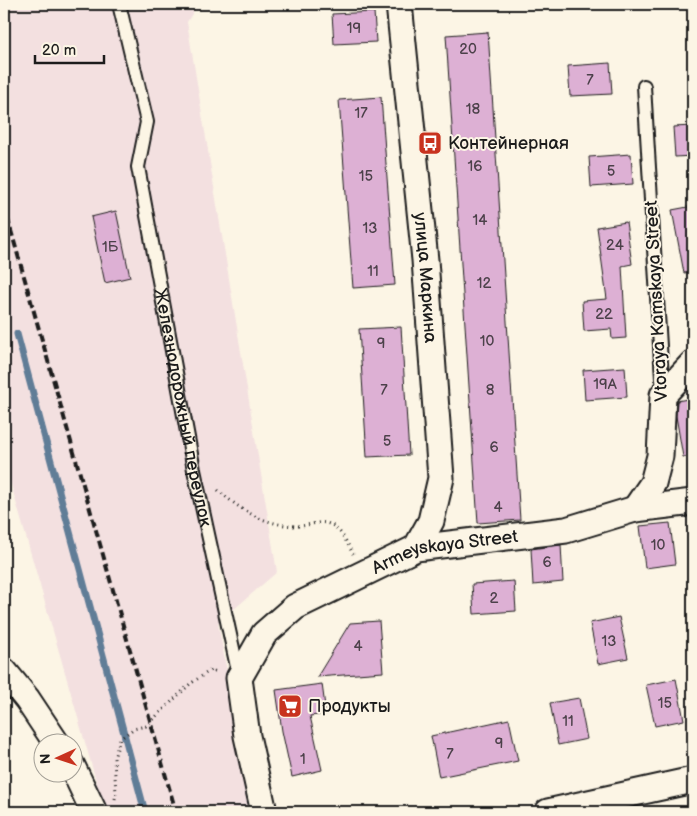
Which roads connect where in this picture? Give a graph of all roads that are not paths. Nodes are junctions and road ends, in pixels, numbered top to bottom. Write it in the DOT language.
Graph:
graph roads {
  1 [pos="119,4"];
  2 [pos="399,4"];
  3 [pos="644,86"];
  4 [pos="693,363"];
  5 [pos="663,395"];
  6 [pos="693,502"];
  7 [pos="635,509"];
  8 [pos="416,548"];
  9 [pos="4,670"];
  10 [pos="239,678"];
  11 [pos="50,734"];
  12 [pos="82,779"];
  13 [pos="693,780"];
  14 [pos="104,808"];
  15 [pos="264,812"];
  16 [pos="548,812"];
  1 -- 10 [label="lane, Железнодорожный переулок"];
  2 -- 8 [label="street, улица Маркина"];
  3 -- 5 [label="lane, Vtoraya Kamskaya Street"];
  4 -- 5 [label="street"];
  5 -- 7 [label="street, Vtoraya Kamskaya Street"];
  6 -- 7 [label="street, Armeyskaya Street"];
  7 -- 8 [label="street, Armeyskaya Street"];
  8 -- 10 [label="street, Armeyskaya Street"];
  9 -- 11 [label="street"];
  10 -- 15 [label="street, Железнодорожный переулок"];
  12 -- 14 [label="street"];
  13 -- 16 [label="street"];
}
